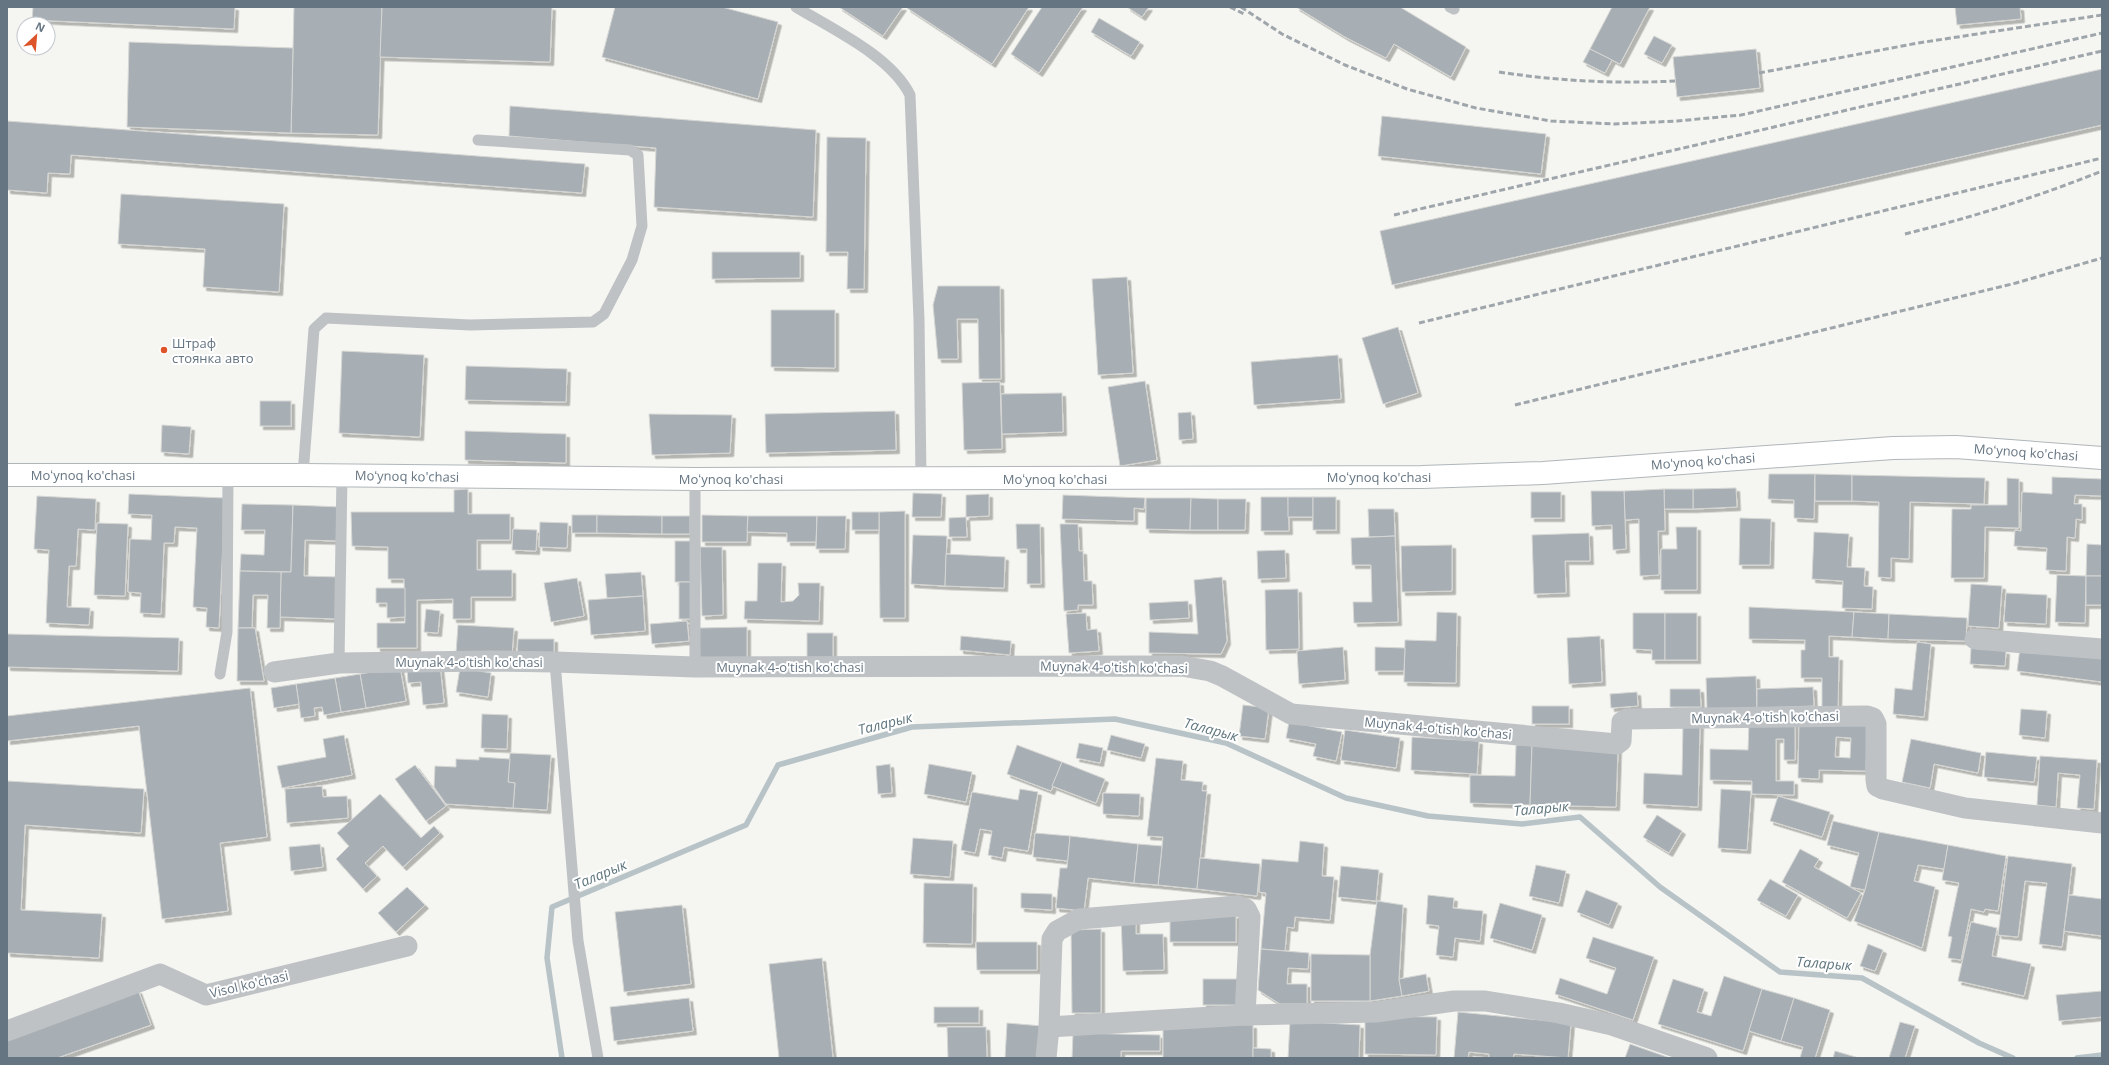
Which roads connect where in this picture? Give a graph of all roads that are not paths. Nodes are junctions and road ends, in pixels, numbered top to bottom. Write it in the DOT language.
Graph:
graph roads {
  1 [pos="796,7"];
  2 [pos="478,140"];
  3 [pos="2102,458"];
  4 [pos="7,475"];
  5 [pos="228,475"];
  6 [pos="303,475"];
  7 [pos="342,476"];
  8 [pos="695,479"];
  9 [pos="921,480"];
  10 [pos="1975,639"];
  11 [pos="2102,649"];
  12 [pos="339,662"];
  13 [pos="555,662"];
  14 [pos="695,667"];
  15 [pos="274,672"];
  16 [pos="220,674"];
  17 [pos="2102,824"];
  18 [pos="407,946"];
  19 [pos="1245,1015"];
  20 [pos="1048,1026"];
  21 [pos="7,1031"];
  22 [pos="598,1058"];
  23 [pos="1046,1058"];
  24 [pos="1707,1058"];
  1 -- 9 [label="lane"];
  2 -- 6 [label="lane"];
  3 -- 9 [label="street, Moʻynoq ko'chasi"];
  4 -- 5 [label="street, Moʻynoq ko'chasi"];
  5 -- 6 [label="street, Moʻynoq ko'chasi"];
  5 -- 16 [label="lane"];
  6 -- 7 [label="street, Moʻynoq ko'chasi"];
  7 -- 8 [label="street, Moʻynoq ko'chasi"];
  7 -- 12 [label="lane"];
  8 -- 9 [label="street, Moʻynoq ko'chasi"];
  8 -- 14 [label="lane"];
  10 -- 11 [label="street"];
  12 -- 13 [label="street, Muynak 4-o'tish ko'chasi"];
  12 -- 15 [label="street, Muynak 4-o'tish ko'chasi"];
  13 -- 14 [label="street, Muynak 4-o'tish ko'chasi"];
  13 -- 22 [label="lane"];
  14 -- 17 [label="street, Muynak 4-o'tish ko'chasi"];
  18 -- 21 [label="street, Visol ko'chasi"];
  19 -- 20 [label="street"];
  19 -- 20 [label="street"];
  19 -- 24 [label="street"];
  20 -- 23 [label="street"];
}
